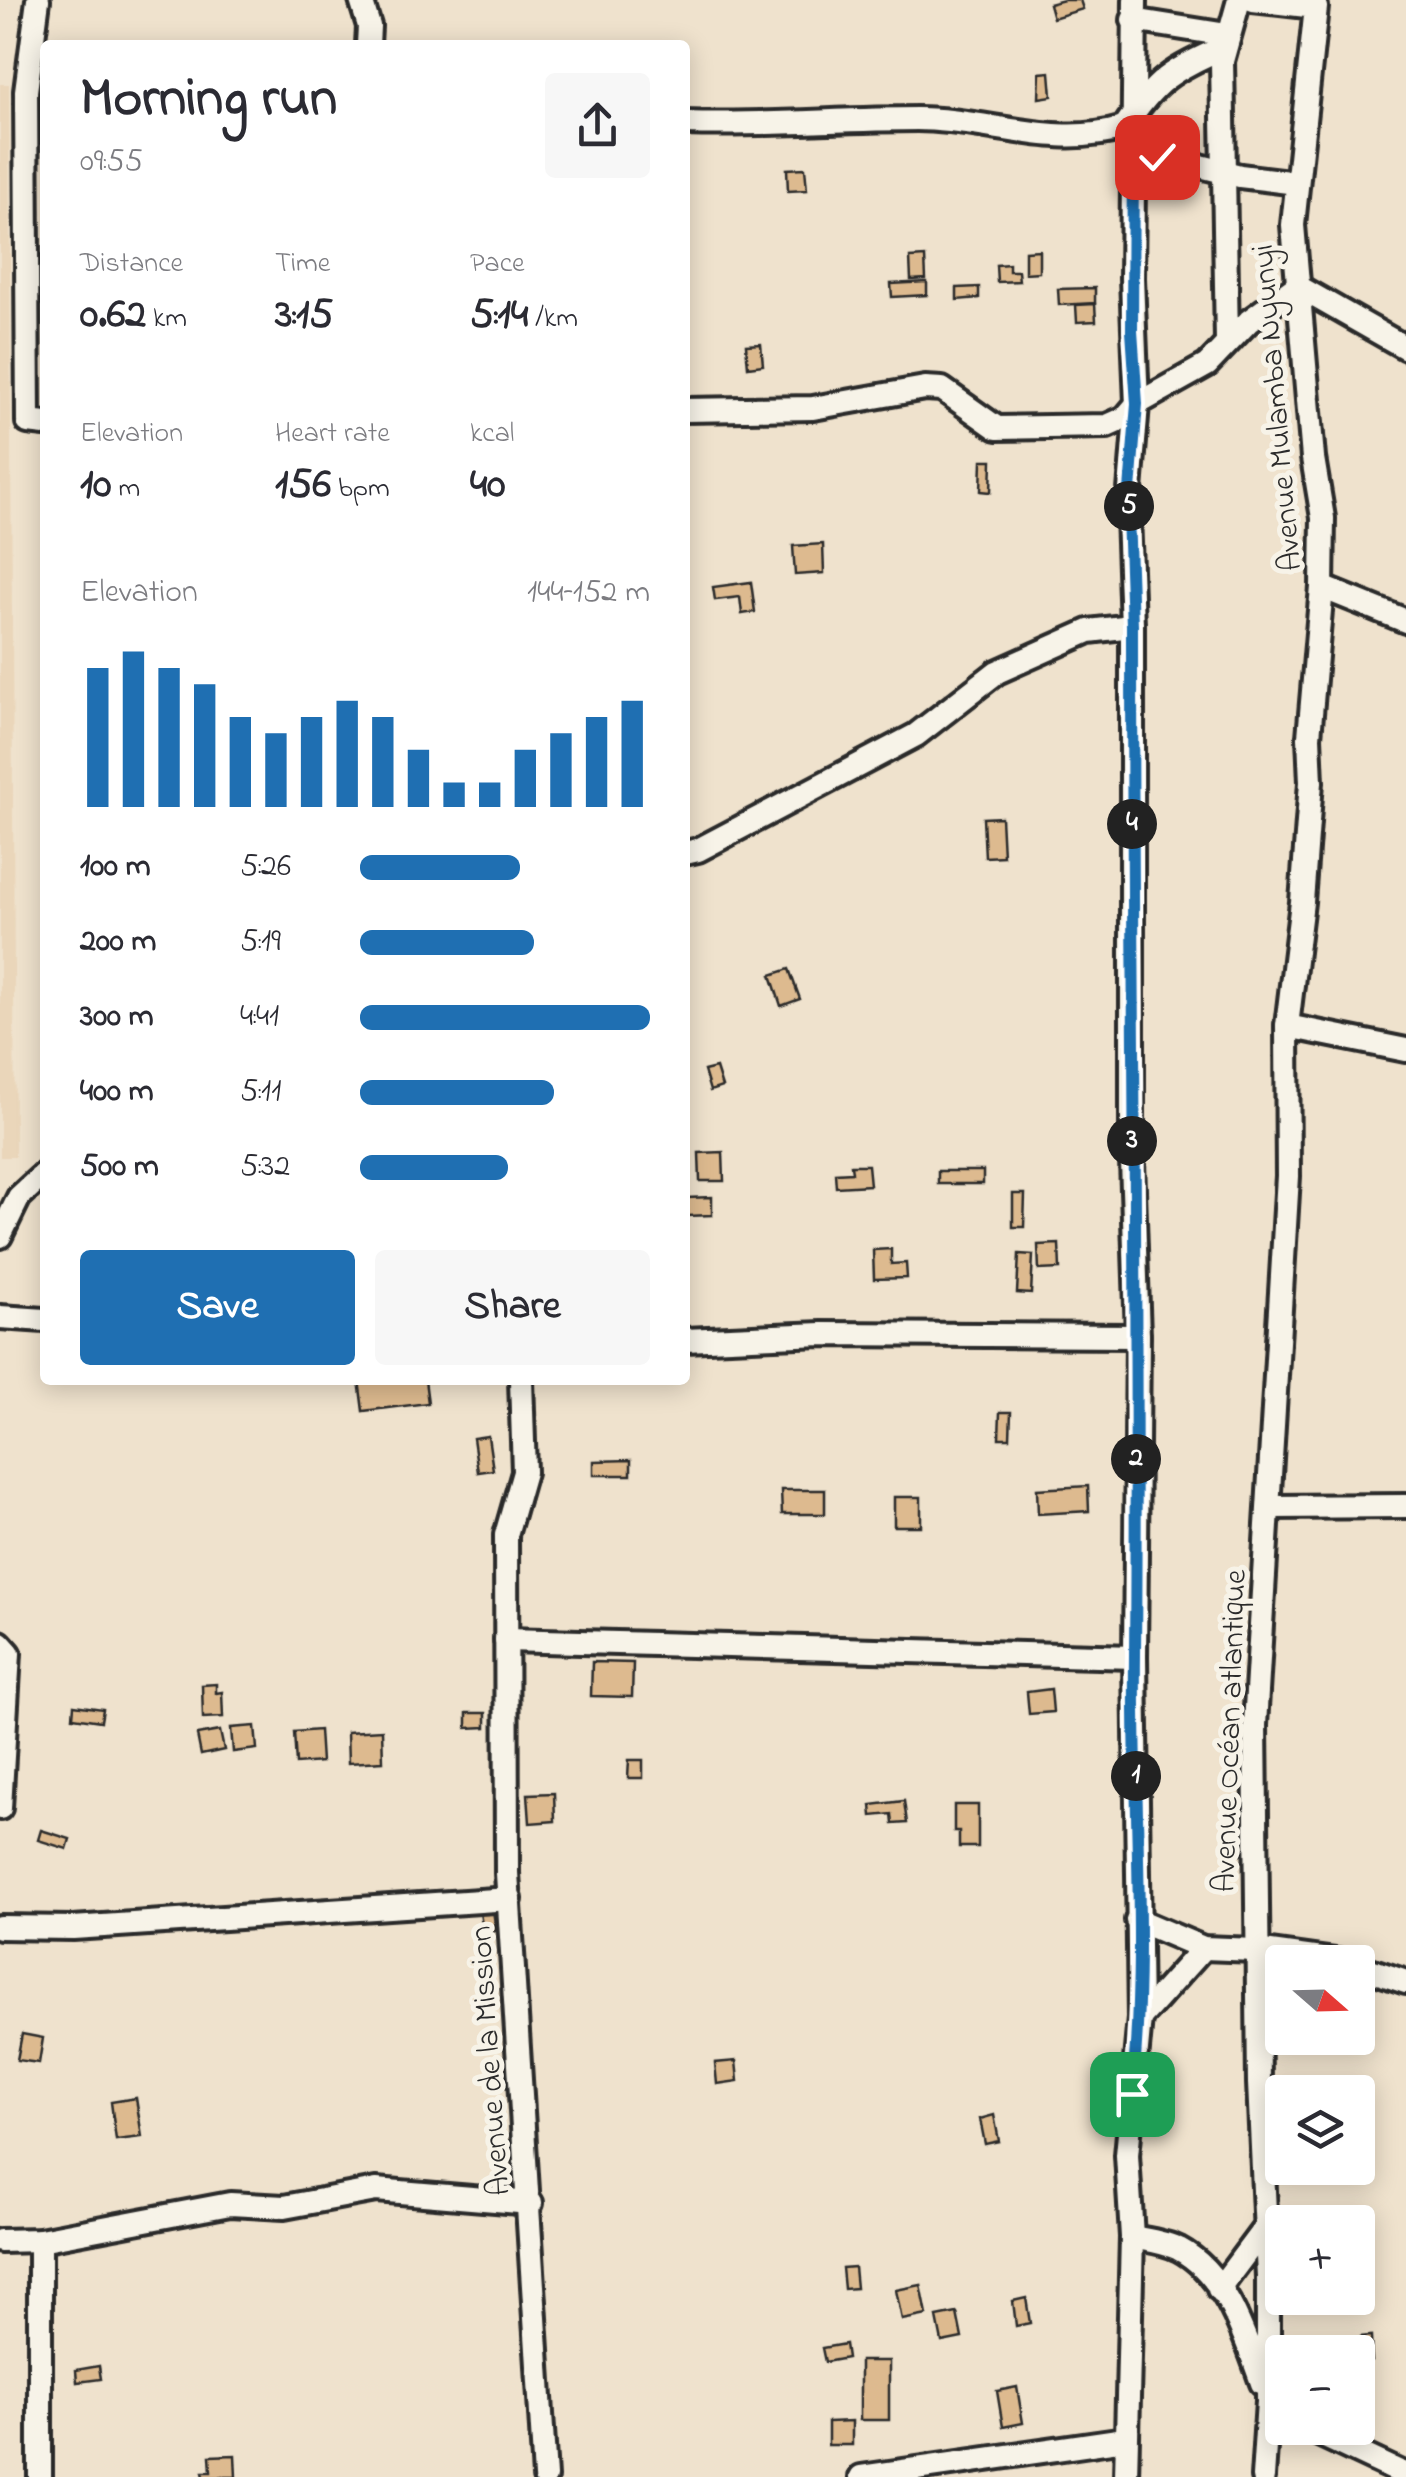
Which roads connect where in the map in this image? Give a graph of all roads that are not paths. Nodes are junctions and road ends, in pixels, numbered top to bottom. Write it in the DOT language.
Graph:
graph roads {
  1 [pos="38,0"];
  2 [pos="361,0"];
  3 [pos="1239,0"];
  4 [pos="1254,0"];
  5 [pos="1134,10"];
  6 [pos="368,40"];
  7 [pos="1225,41"];
  8 [pos="1134,112"];
  9 [pos="36,118"];
  10 [pos="690,123"];
  11 [pos="1133,149"];
  12 [pos="1225,172"];
  13 [pos="1297,183"];
  14 [pos="1297,286"];
  15 [pos="1227,341"];
  16 [pos="1406,348"];
  17 [pos="1137,404"];
  18 [pos="690,410"];
  19 [pos="40,423"];
  20 [pos="1322,586"];
  21 [pos="1406,621"];
  22 [pos="1132,626"];
  23 [pos="690,852"];
  24 [pos="1293,986"];
  25 [pos="1287,1026"];
  26 [pos="1406,1050"];
  27 [pos="40,1177"];
  28 [pos="0,1236"];
  29 [pos="0,1317"];
  30 [pos="40,1320"];
  31 [pos="1138,1336"];
  32 [pos="690,1340"];
  33 [pos="521,1385"];
  34 [pos="1406,1506"];
  35 [pos="1268,1507"];
  36 [pos="506,1640"];
  37 [pos="0,1643"];
  38 [pos="1135,1658"];
  39 [pos="0,1808"];
  40 [pos="510,1899"];
  41 [pos="1137,1920"];
  42 [pos="0,1927"];
  43 [pos="1203,1948"];
  44 [pos="1256,1950"];
  45 [pos="1265,1951"];
  46 [pos="1375,1972"];
  47 [pos="1406,1982"];
  48 [pos="1140,2018"];
  49 [pos="531,2203"];
  50 [pos="1265,2205"];
  51 [pos="1265,2227"];
  52 [pos="1132,2237"];
  53 [pos="0,2240"];
  54 [pos="40,2240"];
  55 [pos="1219,2289"];
  56 [pos="1265,2384"];
  57 [pos="1124,2438"];
  58 [pos="1268,2445"];
  59 [pos="1342,2445"];
  60 [pos="1406,2475"];
  61 [pos="40,2477"];
  62 [pos="546,2477"];
  63 [pos="862,2477"];
  64 [pos="1126,2477"];
  65 [pos="1262,2477"];
  1 -- 9 [label="street"];
  2 -- 6 [label="street"];
  3 -- 7 [label="street"];
  4 -- 13 [label="street, Avenue Mulamba Nyunyi"];
  5 -- 7 [label="street"];
  5 -- 8 [label="street"];
  7 -- 8 [label="street"];
  7 -- 12 [label="street"];
  8 -- 10 [label="street"];
  8 -- 11 [label="street"];
  9 -- 19 [label="street"];
  11 -- 12 [label="street"];
  11 -- 17 [label="street"];
  12 -- 13 [label="street"];
  12 -- 15 [label="street"];
  13 -- 14 [label="street, Avenue Mulamba Nyunyi"];
  14 -- 15 [label="street"];
  14 -- 16 [label="street"];
  14 -- 20 [label="street, Avenue Mulamba Nyunyi"];
  15 -- 17 [label="street"];
  17 -- 18 [label="street"];
  17 -- 22 [label="street"];
  20 -- 21 [label="street"];
  20 -- 24 [label="street, Avenue Mulamba Nyunyi"];
  22 -- 23 [label="street"];
  22 -- 31 [label="street"];
  24 -- 25 [label="street, Avenue Océan atlantique"];
  25 -- 26 [label="street"];
  25 -- 35 [label="street, Avenue Océan atlantique"];
  27 -- 28 [label="street"];
  29 -- 30 [label="street"];
  31 -- 32 [label="street"];
  31 -- 38 [label="street"];
  33 -- 36 [label="street, Avenue de la Mission"];
  34 -- 35 [label="street"];
  35 -- 44 [label="street, Avenue Océan atlantique"];
  36 -- 38 [label="street"];
  36 -- 40 [label="street, Avenue de la Mission"];
  37 -- 39 [label="street"];
  38 -- 41 [label="street"];
  40 -- 42 [label="street"];
  40 -- 49 [label="street, Avenue de la Mission"];
  41 -- 43 [label="street"];
  41 -- 48 [label="street"];
  43 -- 44 [label="street"];
  43 -- 48 [label="street"];
  44 -- 45 [label="street"];
  44 -- 50 [label="street, Avenue Océan atlantique"];
  46 -- 47 [label="street"];
  48 -- 52 [label="street"];
  49 -- 54 [label="street"];
  49 -- 62 [label="street, Avenue de la Mission"];
  51 -- 55 [label="street"];
  52 -- 55 [label="street"];
  52 -- 57 [label="street"];
  53 -- 54 [label="street"];
  54 -- 61 [label="street"];
  55 -- 56 [label="street"];
  57 -- 63 [label="street"];
  57 -- 64 [label="street"];
  58 -- 65 [label="street, Avenue Océan atlantique"];
  59 -- 60 [label="street"];
}
